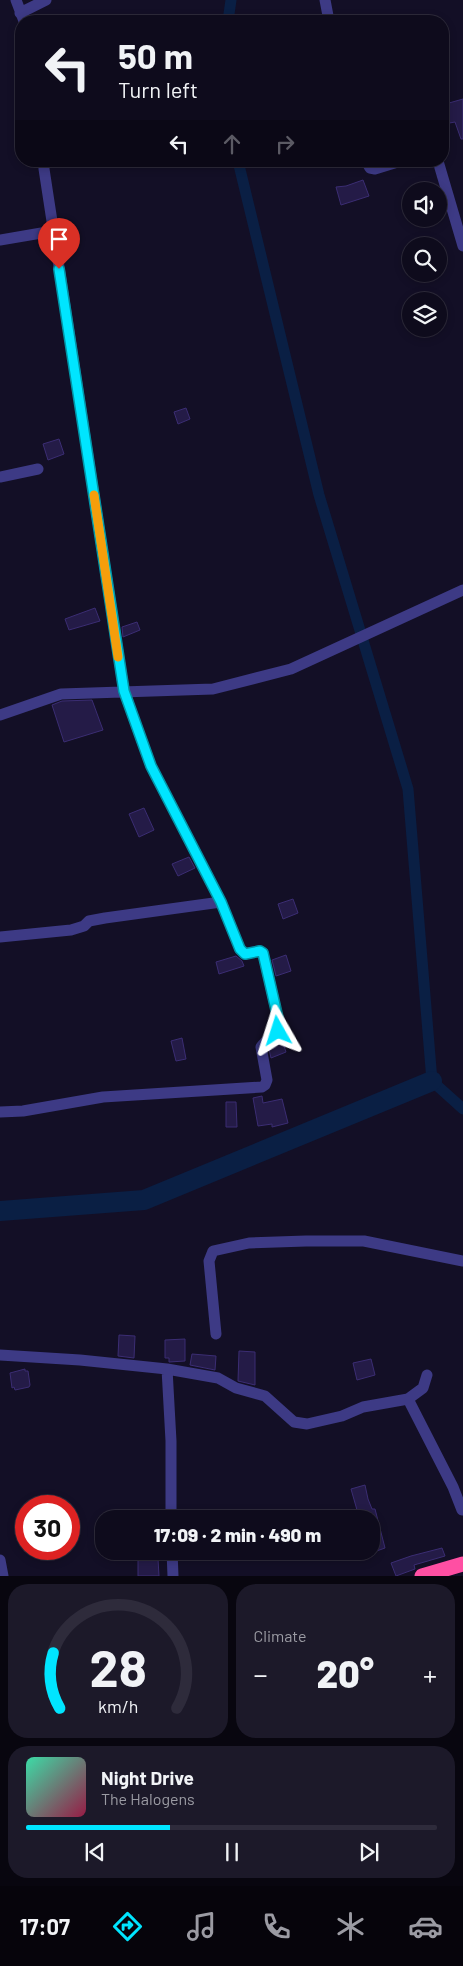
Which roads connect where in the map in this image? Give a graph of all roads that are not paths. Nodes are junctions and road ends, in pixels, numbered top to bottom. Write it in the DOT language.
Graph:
graph roads {
  1 [pos="16,0"];
  2 [pos="46,0"];
  3 [pos="325,0"];
  4 [pos="21,15"];
  5 [pos="25,15"];
  6 [pos="327,15"];
  7 [pos="44,167"];
  8 [pos="369,167"];
  9 [pos="382,167"];
  10 [pos="440,167"];
  11 [pos="53,230"];
  12 [pos="0,240"];
  13 [pos="463,246"];
  14 [pos="38,469"];
  15 [pos="0,477"];
  16 [pos="463,590"];
  17 [pos="124,691"];
  18 [pos="0,715"];
  19 [pos="221,902"];
  20 [pos="0,937"];
  21 [pos="0,1112"];
  22 [pos="463,1261"];
  23 [pos="216,1334"];
  24 [pos="0,1355"];
  25 [pos="167,1369"];
  26 [pos="427,1374"];
  27 [pos="408,1399"];
  28 [pos="171,1510"];
  29 [pos="462,1510"];
  30 [pos="0,1560"];
  31 [pos="172,1560"];
  32 [pos="463,1564"];
  33 [pos="3,1576"];
  34 [pos="173,1576"];
  35 [pos="422,1576"];
  1 -- 4 [label="street"];
  2 -- 5 [label="street"];
  3 -- 6 [label="street"];
  7 -- 11 [label="street"];
  8 -- 9 [label="street"];
  10 -- 13 [label="street"];
  11 -- 12 [label="street"];
  11 -- 17 [label="street"];
  14 -- 15 [label="street"];
  16 -- 17 [label="street"];
  17 -- 18 [label="street"];
  17 -- 19 [label="street"];
  19 -- 20 [label="street"];
  19 -- 21 [label="street"];
  22 -- 23 [label="street"];
  24 -- 25 [label="street"];
  25 -- 27 [label="street"];
  25 -- 28 [label="street"];
  26 -- 27 [label="street"];
  27 -- 29 [label="street"];
  30 -- 33 [label="street"];
  31 -- 34 [label="street"];
  32 -- 35 [label="highway"];
}
